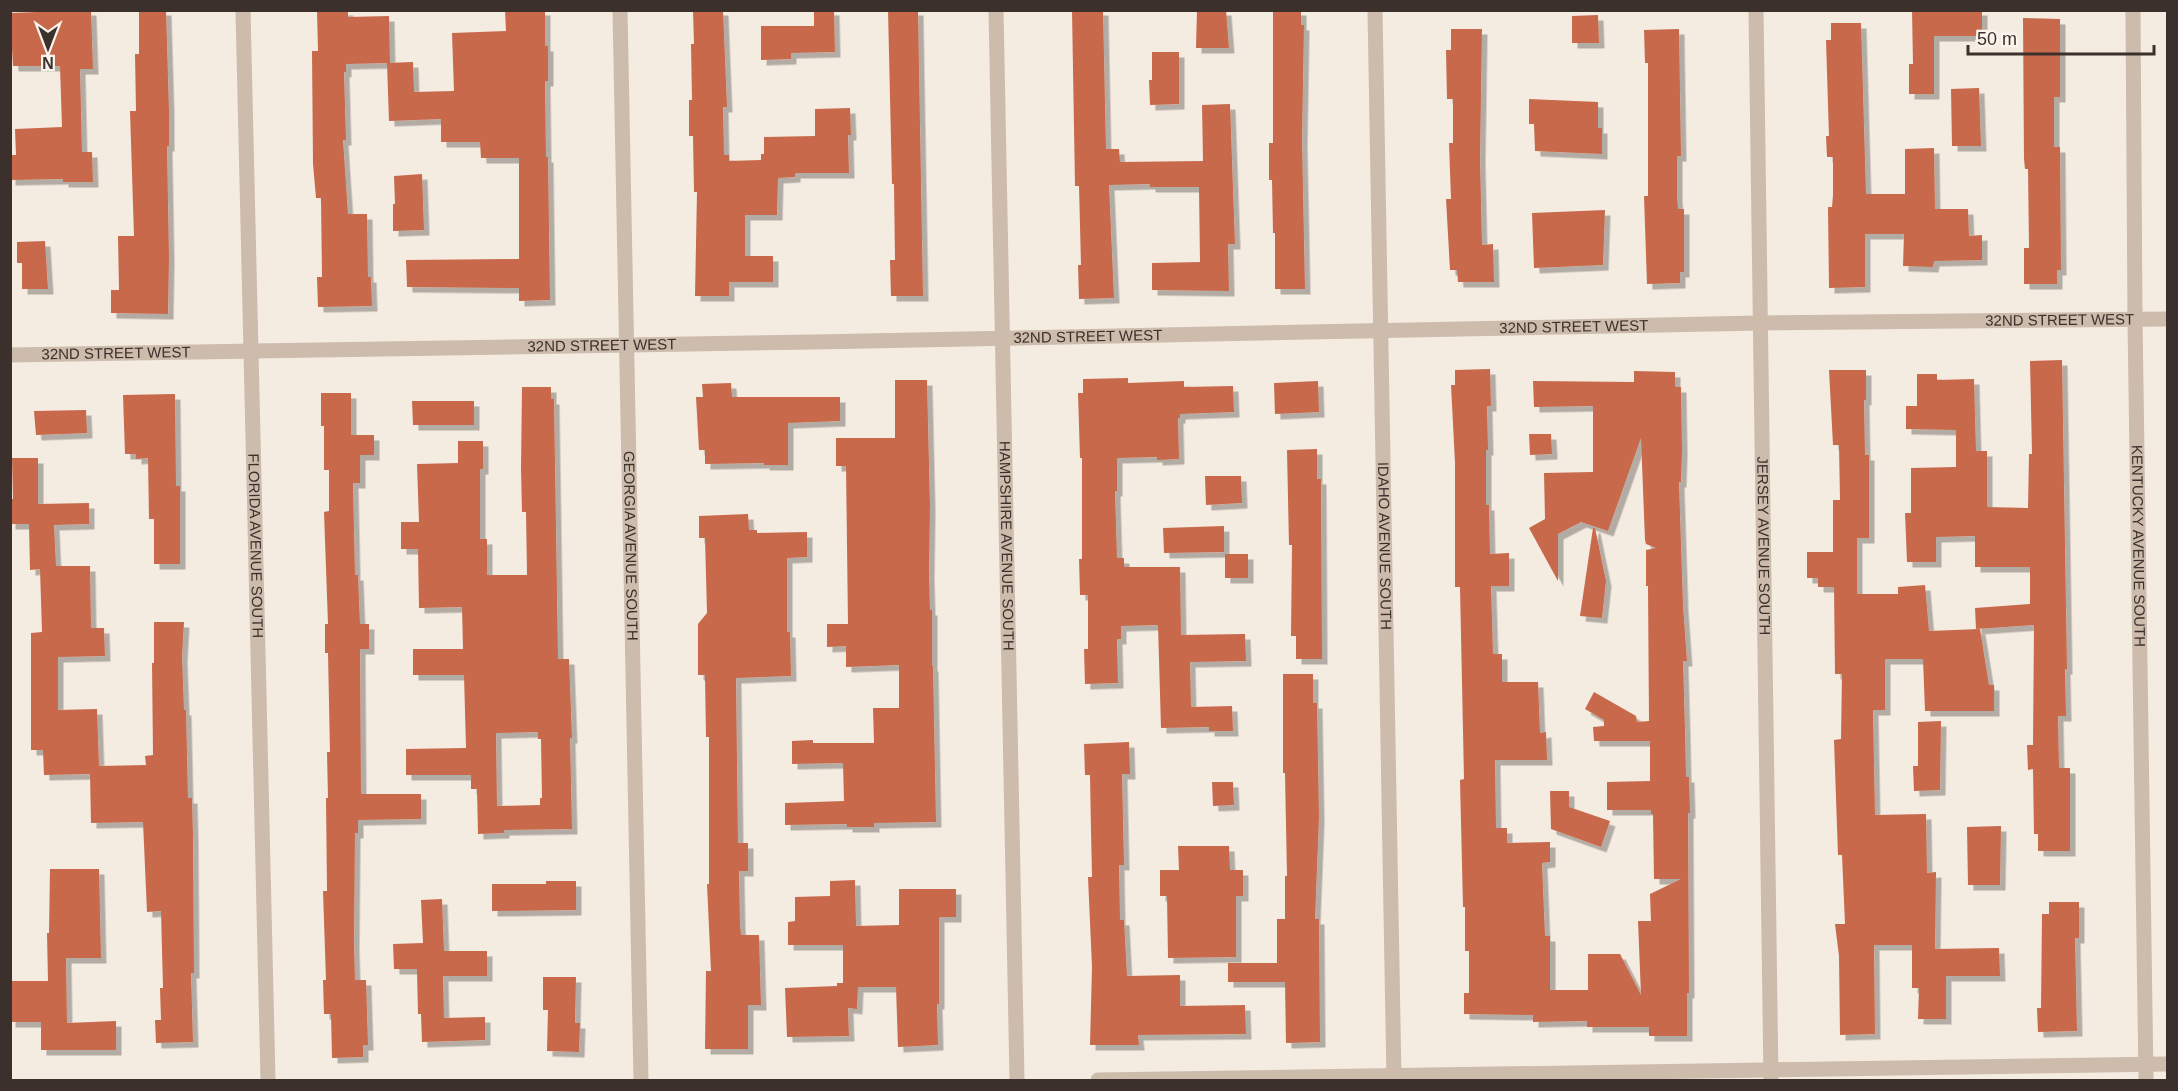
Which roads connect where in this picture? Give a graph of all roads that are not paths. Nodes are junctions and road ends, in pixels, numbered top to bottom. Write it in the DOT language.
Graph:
graph roads {
  1 [pos="243,10"];
  2 [pos="620,10"];
  3 [pos="996,10"];
  4 [pos="1375,10"];
  5 [pos="1756,10"];
  6 [pos="2133,10"];
  7 [pos="2135,319"];
  8 [pos="2168,319"];
  9 [pos="1761,323"];
  10 [pos="1381,331"];
  11 [pos="1002,338"];
  12 [pos="626,344"];
  13 [pos="252,351"];
  14 [pos="10,355"];
  15 [pos="2146,1064"];
  16 [pos="2168,1064"];
  17 [pos="1771,1075"];
  18 [pos="1394,1078"];
  19 [pos="268,1080"];
  20 [pos="641,1080"];
  21 [pos="1017,1080"];
  22 [pos="1098,1080"];
  23 [pos="2146,1080"];
  1 -- 13 [label="street, FLORIDA AVENUE SOUTH"];
  2 -- 12 [label="street, GEORGIA AVENUE SOUTH"];
  3 -- 11 [label="street, HAMPSHIRE AVENUE SOUTH"];
  4 -- 10 [label="street, IDAHO AVENUE SOUTH"];
  5 -- 9 [label="street, JERSEY AVENUE SOUTH"];
  6 -- 7 [label="street, KENTUCKY AVENUE SOUTH"];
  7 -- 8 [label="street, 32ND STREET WEST"];
  7 -- 9 [label="street, 32ND STREET WEST"];
  7 -- 15 [label="street, KENTUCKY AVENUE SOUTH"];
  9 -- 10 [label="street, 32ND STREET WEST"];
  9 -- 17 [label="street, JERSEY AVENUE SOUTH"];
  10 -- 11 [label="street, 32ND STREET WEST"];
  10 -- 18 [label="street, IDAHO AVENUE SOUTH"];
  11 -- 12 [label="street, 32ND STREET WEST"];
  11 -- 21 [label="street, HAMPSHIRE AVENUE SOUTH"];
  12 -- 13 [label="street, 32ND STREET WEST"];
  12 -- 20 [label="street, GEORGIA AVENUE SOUTH"];
  13 -- 14 [label="street, 32ND STREET WEST"];
  13 -- 19 [label="street, FLORIDA AVENUE SOUTH"];
  15 -- 16 [label="street"];
  15 -- 17 [label="street"];
  15 -- 23 [label="street, KENTUCKY AVENUE SOUTH"];
  17 -- 18 [label="street"];
  18 -- 22 [label="street"];
}
